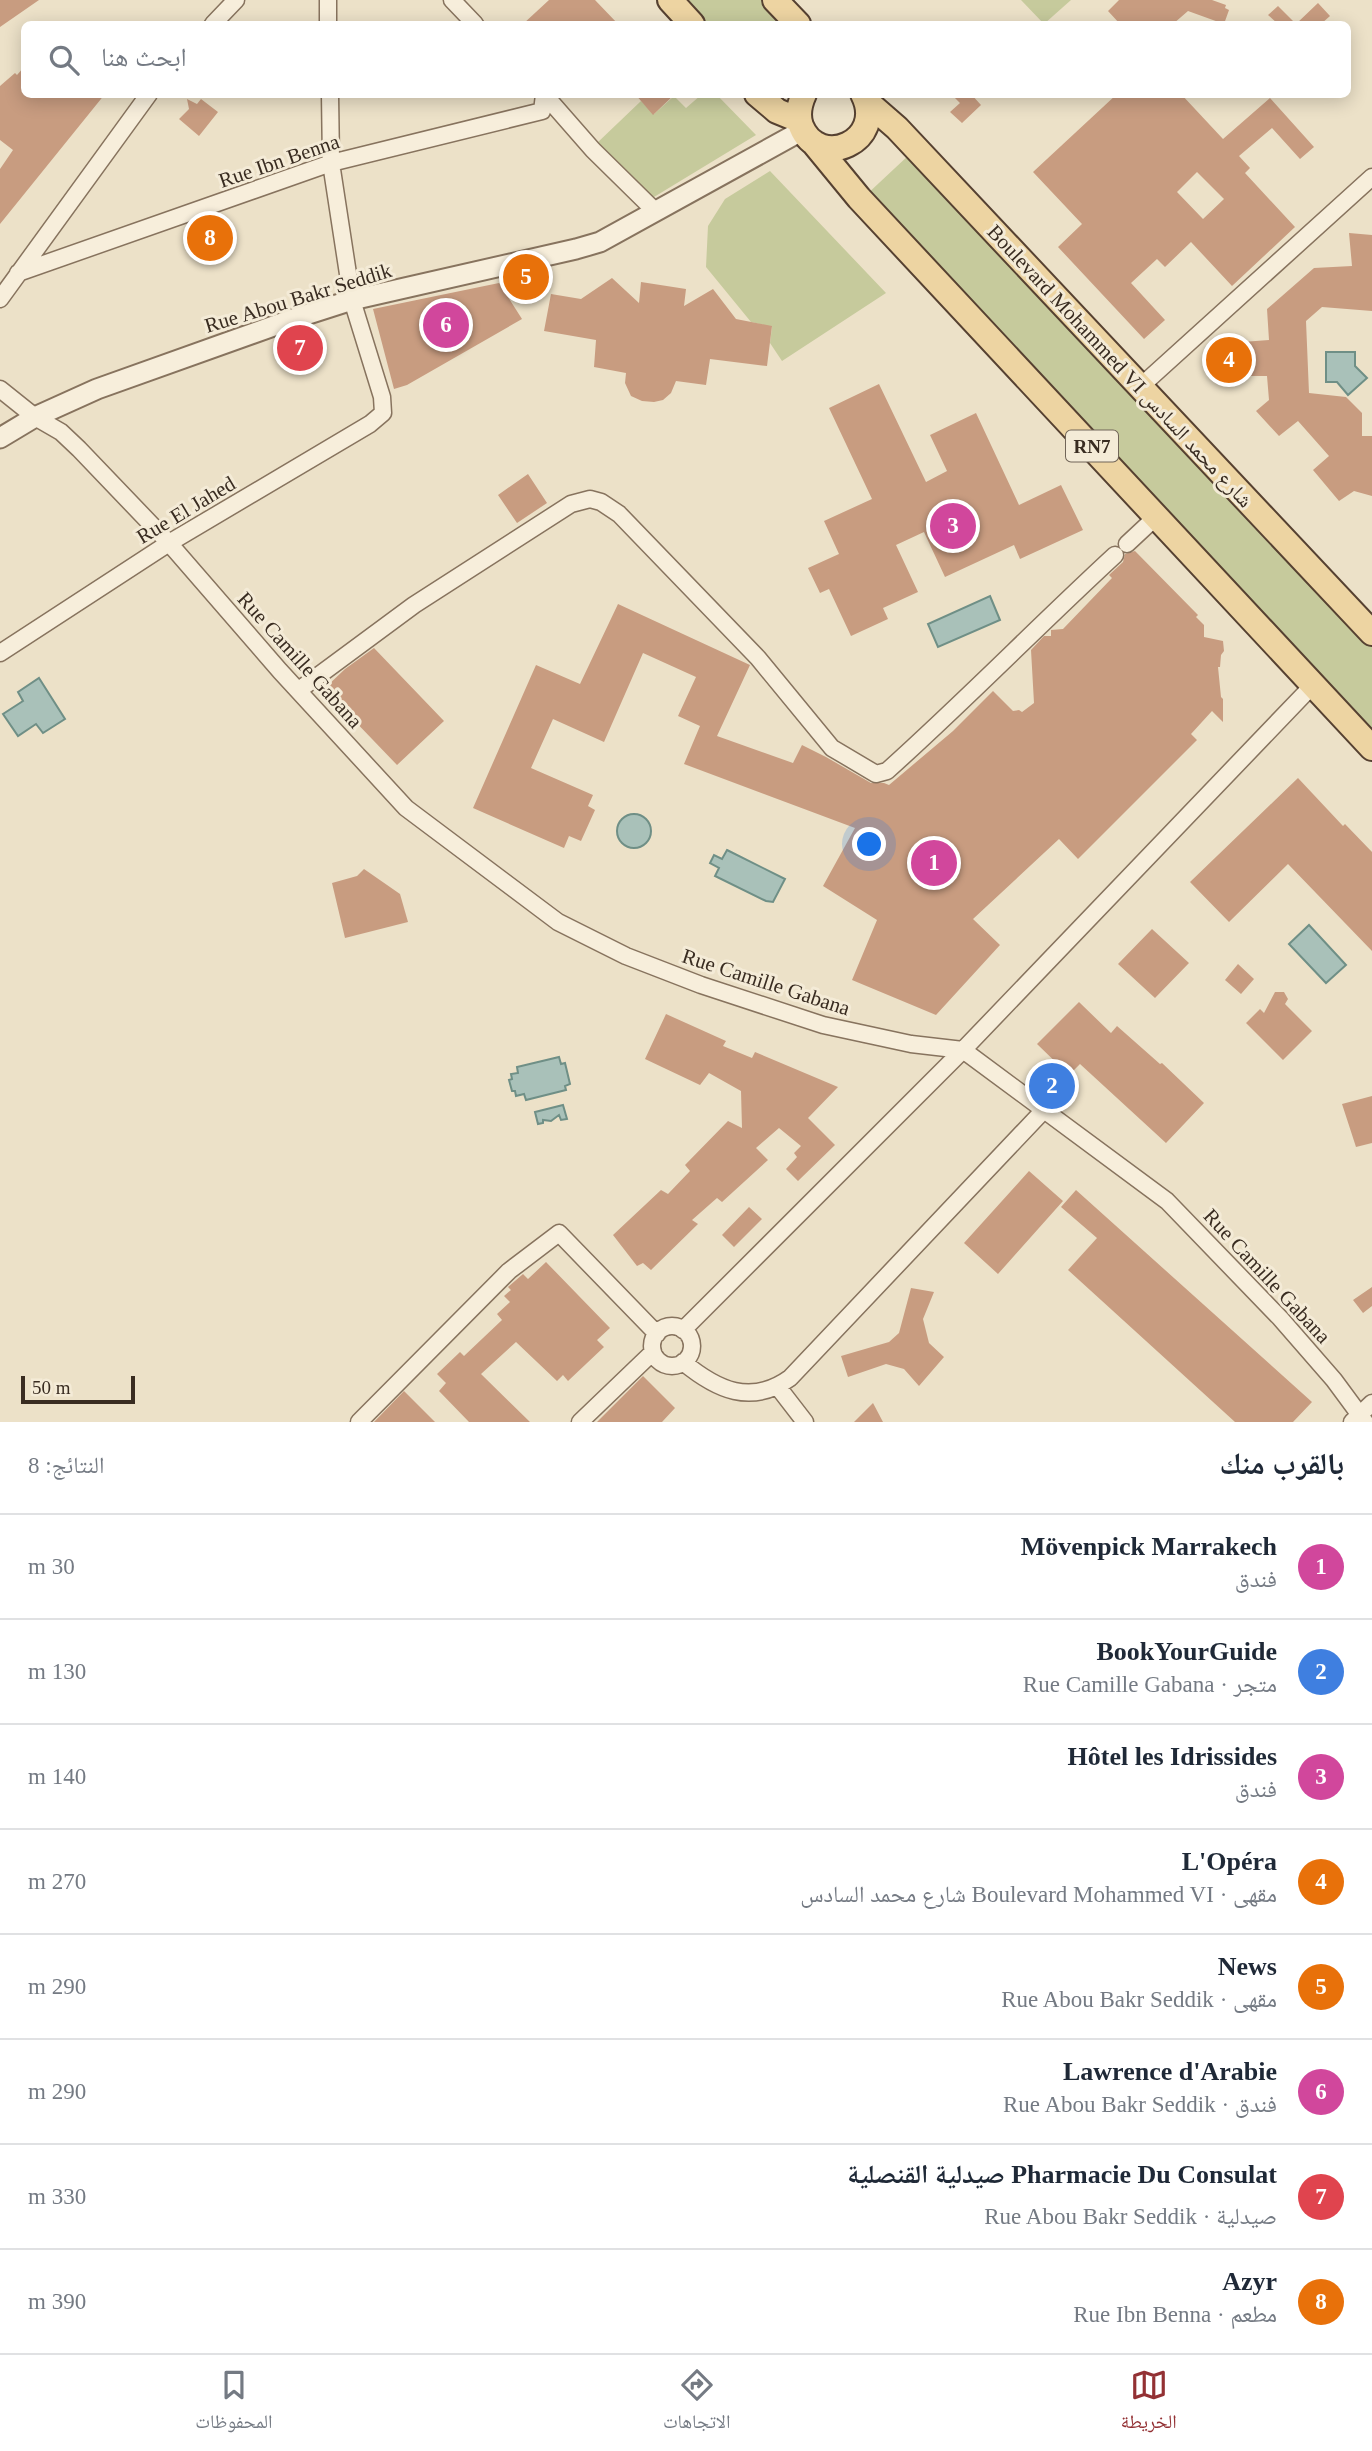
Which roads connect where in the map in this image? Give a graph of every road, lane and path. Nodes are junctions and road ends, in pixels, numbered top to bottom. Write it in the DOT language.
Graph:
graph roads {
  1 [pos="236,0"];
  2 [pos="328,0"];
  3 [pos="452,0"];
  4 [pos="670,0"];
  5 [pos="775,0"];
  6 [pos="216,21"];
  7 [pos="328,21"];
  8 [pos="472,21"];
  9 [pos="689,21"];
  10 [pos="795,21"];
  11 [pos="146,98"];
  12 [pos="330,98"];
  13 [pos="544,98"];
  14 [pos="547,98"];
  15 [pos="762,98"];
  16 [pos="803,98"];
  17 [pos="864,98"];
  18 [pos="805,131"];
  19 [pos="331,163"];
  20 [pos="1372,177"];
  21 [pos="655,212"];
  22 [pos="18,273"];
  23 [pos="0,299"];
  24 [pos="352,300"];
  25 [pos="1140,387"];
  26 [pos="0,389"];
  27 [pos="35,417"];
  28 [pos="0,438"];
  29 [pos="1157,516"];
  30 [pos="169,543"];
  31 [pos="1368,620"];
  32 [pos="0,653"];
  33 [pos="1314,685"];
  34 [pos="299,690"];
  35 [pos="1372,748"];
  36 [pos="963,1050"];
  37 [pos="1044,1110"];
  38 [pos="683,1330"];
  39 [pos="657,1334"];
  40 [pos="653,1352"];
  41 [pos="683,1362"];
  42 [pos="778,1387"];
  43 [pos="1363,1415"];
  44 [pos="803,1421"];
  45 [pos="359,1422"];
  46 [pos="580,1422"];
  1 -- 6 [label="street"];
  2 -- 7 [label="street"];
  3 -- 8 [label="street"];
  4 -- 9 [label="main road"];
  5 -- 10 [label="main road"];
  11 -- 22 [label="street"];
  12 -- 19 [label="street"];
  13 -- 19 [label="street, Rue Ibn Benna"];
  14 -- 21 [label="street"];
  15 -- 18 [label="main road, RN7"];
  16 -- 18 [label="main road"];
  17 -- 18 [label="main road, RN7"];
  17 -- 25 [label="main road, Boulevard Mohammed VI شارع محمد السادس / RN7"];
  18 -- 21 [label="street, Rue Abou Bakr Seddik"];
  18 -- 29 [label="main road, RN7"];
  19 -- 22 [label="street, Rue Ibn Benna"];
  19 -- 24 [label="street"];
  20 -- 25 [label="street"];
  21 -- 24 [label="street, Rue Abou Bakr Seddik"];
  22 -- 23 [label="street"];
  24 -- 27 [label="street, Rue Abou Bakr Seddik"];
  24 -- 30 [label="street, Rue El Jahed"];
  25 -- 31 [label="main road, Boulevard Mohammed VI شارع محمد السادس / RN7"];
  26 -- 27 [label="street, Rue Camille Gabana"];
  27 -- 28 [label="street, Rue Abou Bakr Seddik"];
  27 -- 30 [label="street, Rue Camille Gabana"];
  29 -- 33 [label="main road, RN7"];
  29 -- 34 [label="street"];
  30 -- 32 [label="street, Rue El Jahed"];
  30 -- 34 [label="street, Rue Camille Gabana"];
  33 -- 35 [label="main road, RN7"];
  33 -- 36 [label="street"];
  34 -- 36 [label="street, Rue Camille Gabana"];
  36 -- 37 [label="street, Rue Camille Gabana"];
  36 -- 38 [label="street"];
  37 -- 42 [label="street"];
  37 -- 43 [label="street, Rue Camille Gabana"];
  38 -- 39 [label="street"];
  38 -- 41 [label="street"];
  39 -- 40 [label="street"];
  39 -- 45 [label="street"];
  40 -- 41 [label="street"];
  40 -- 46 [label="street"];
  41 -- 42 [label="street"];
  42 -- 44 [label="street"];
}
